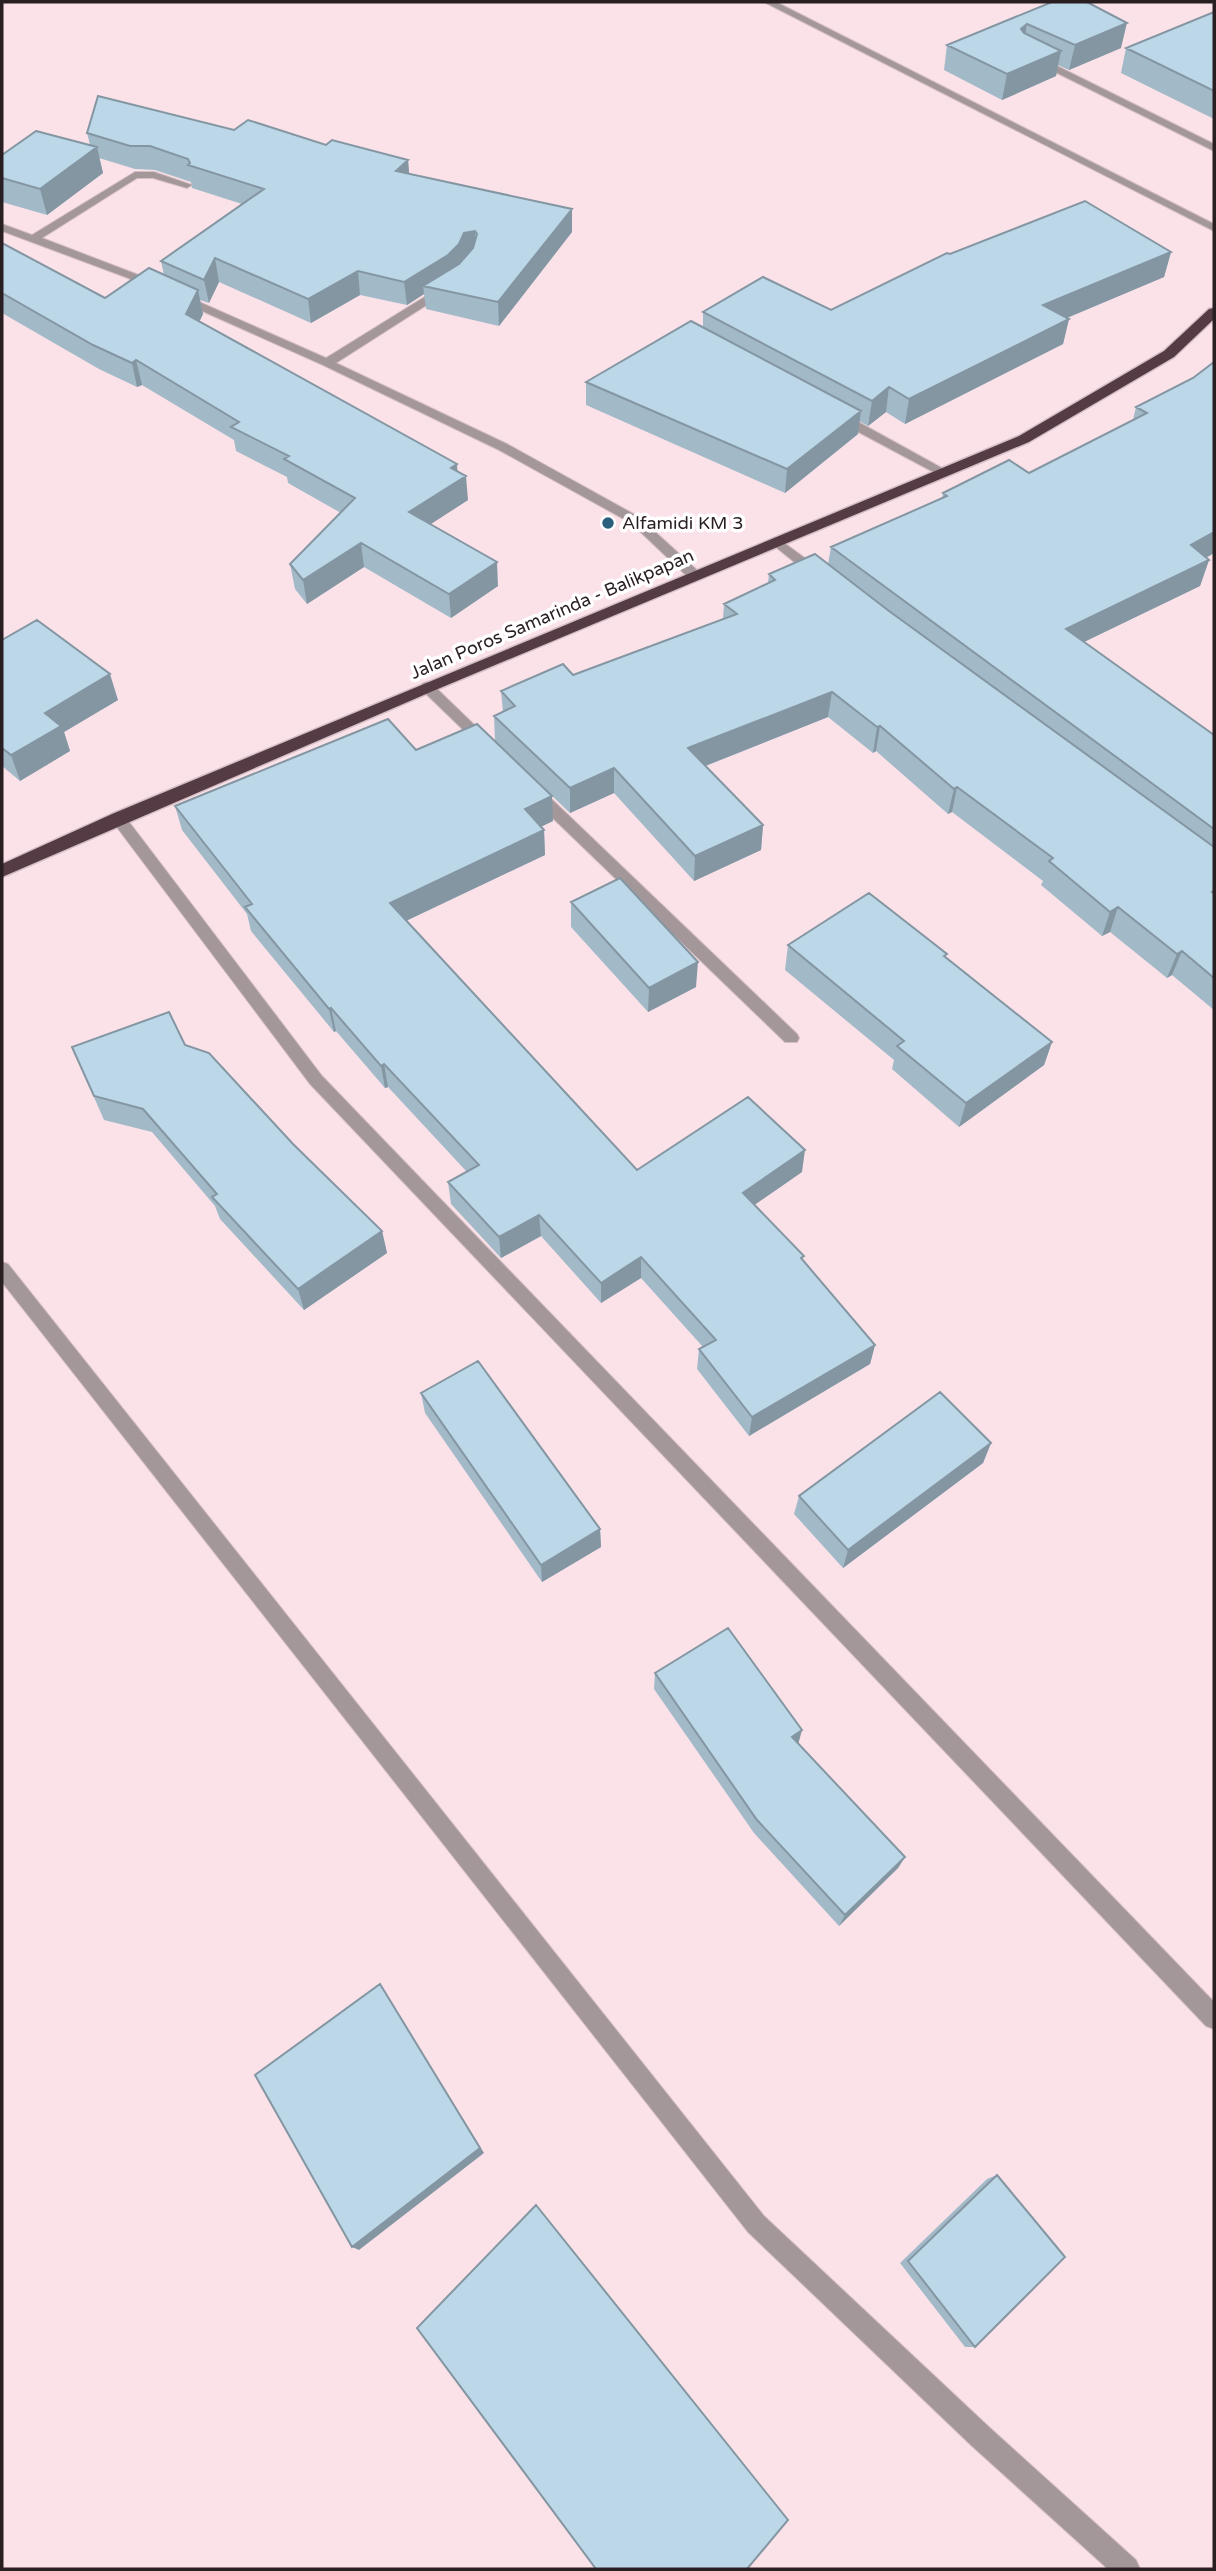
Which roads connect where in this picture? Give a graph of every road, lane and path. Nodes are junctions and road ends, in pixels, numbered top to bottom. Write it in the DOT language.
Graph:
graph roads {
  1 [pos="769,2"];
  2 [pos="1024,54"];
  3 [pos="1214,148"];
  4 [pos="187,185"];
  5 [pos="2,227"];
  6 [pos="1214,228"];
  7 [pos="33,239"];
  8 [pos="455,283"];
  9 [pos="1214,312"];
  10 [pos="327,363"];
  11 [pos="821,407"];
  12 [pos="943,472"];
  13 [pos="776,541"];
  14 [pos="694,575"];
  15 [pos="828,583"];
  16 [pos="427,687"];
  17 [pos="496,754"];
  18 [pos="525,782"];
  19 [pos="118,818"];
  20 [pos="2,871"];
  21 [pos="790,1038"];
  22 [pos="2,1269"];
  23 [pos="1214,2018"];
  24 [pos="1126,2569"];
  1 -- 6 [label="street"];
  2 -- 3 [label="street"];
  4 -- 7 [label="street"];
  5 -- 7 [label="street"];
  7 -- 10 [label="street"];
  8 -- 10 [label="street"];
  9 -- 12 [label="highway, Jalan Poros Samarinda - Balikpapan"];
  10 -- 14 [label="street"];
  11 -- 12 [label="street"];
  12 -- 13 [label="highway, Jalan Poros Samarinda - Balikpapan"];
  13 -- 14 [label="highway, Jalan Poros Samarinda - Balikpapan"];
  13 -- 15 [label="street"];
  14 -- 16 [label="highway, Jalan Poros Samarinda - Balikpapan"];
  16 -- 17 [label="street"];
  16 -- 19 [label="highway, Jalan Poros Samarinda - Balikpapan"];
  18 -- 21 [label="street"];
  19 -- 20 [label="highway, Jalan Poros Samarinda - Balikpapan"];
  19 -- 23 [label="street"];
  22 -- 24 [label="street"];
}
